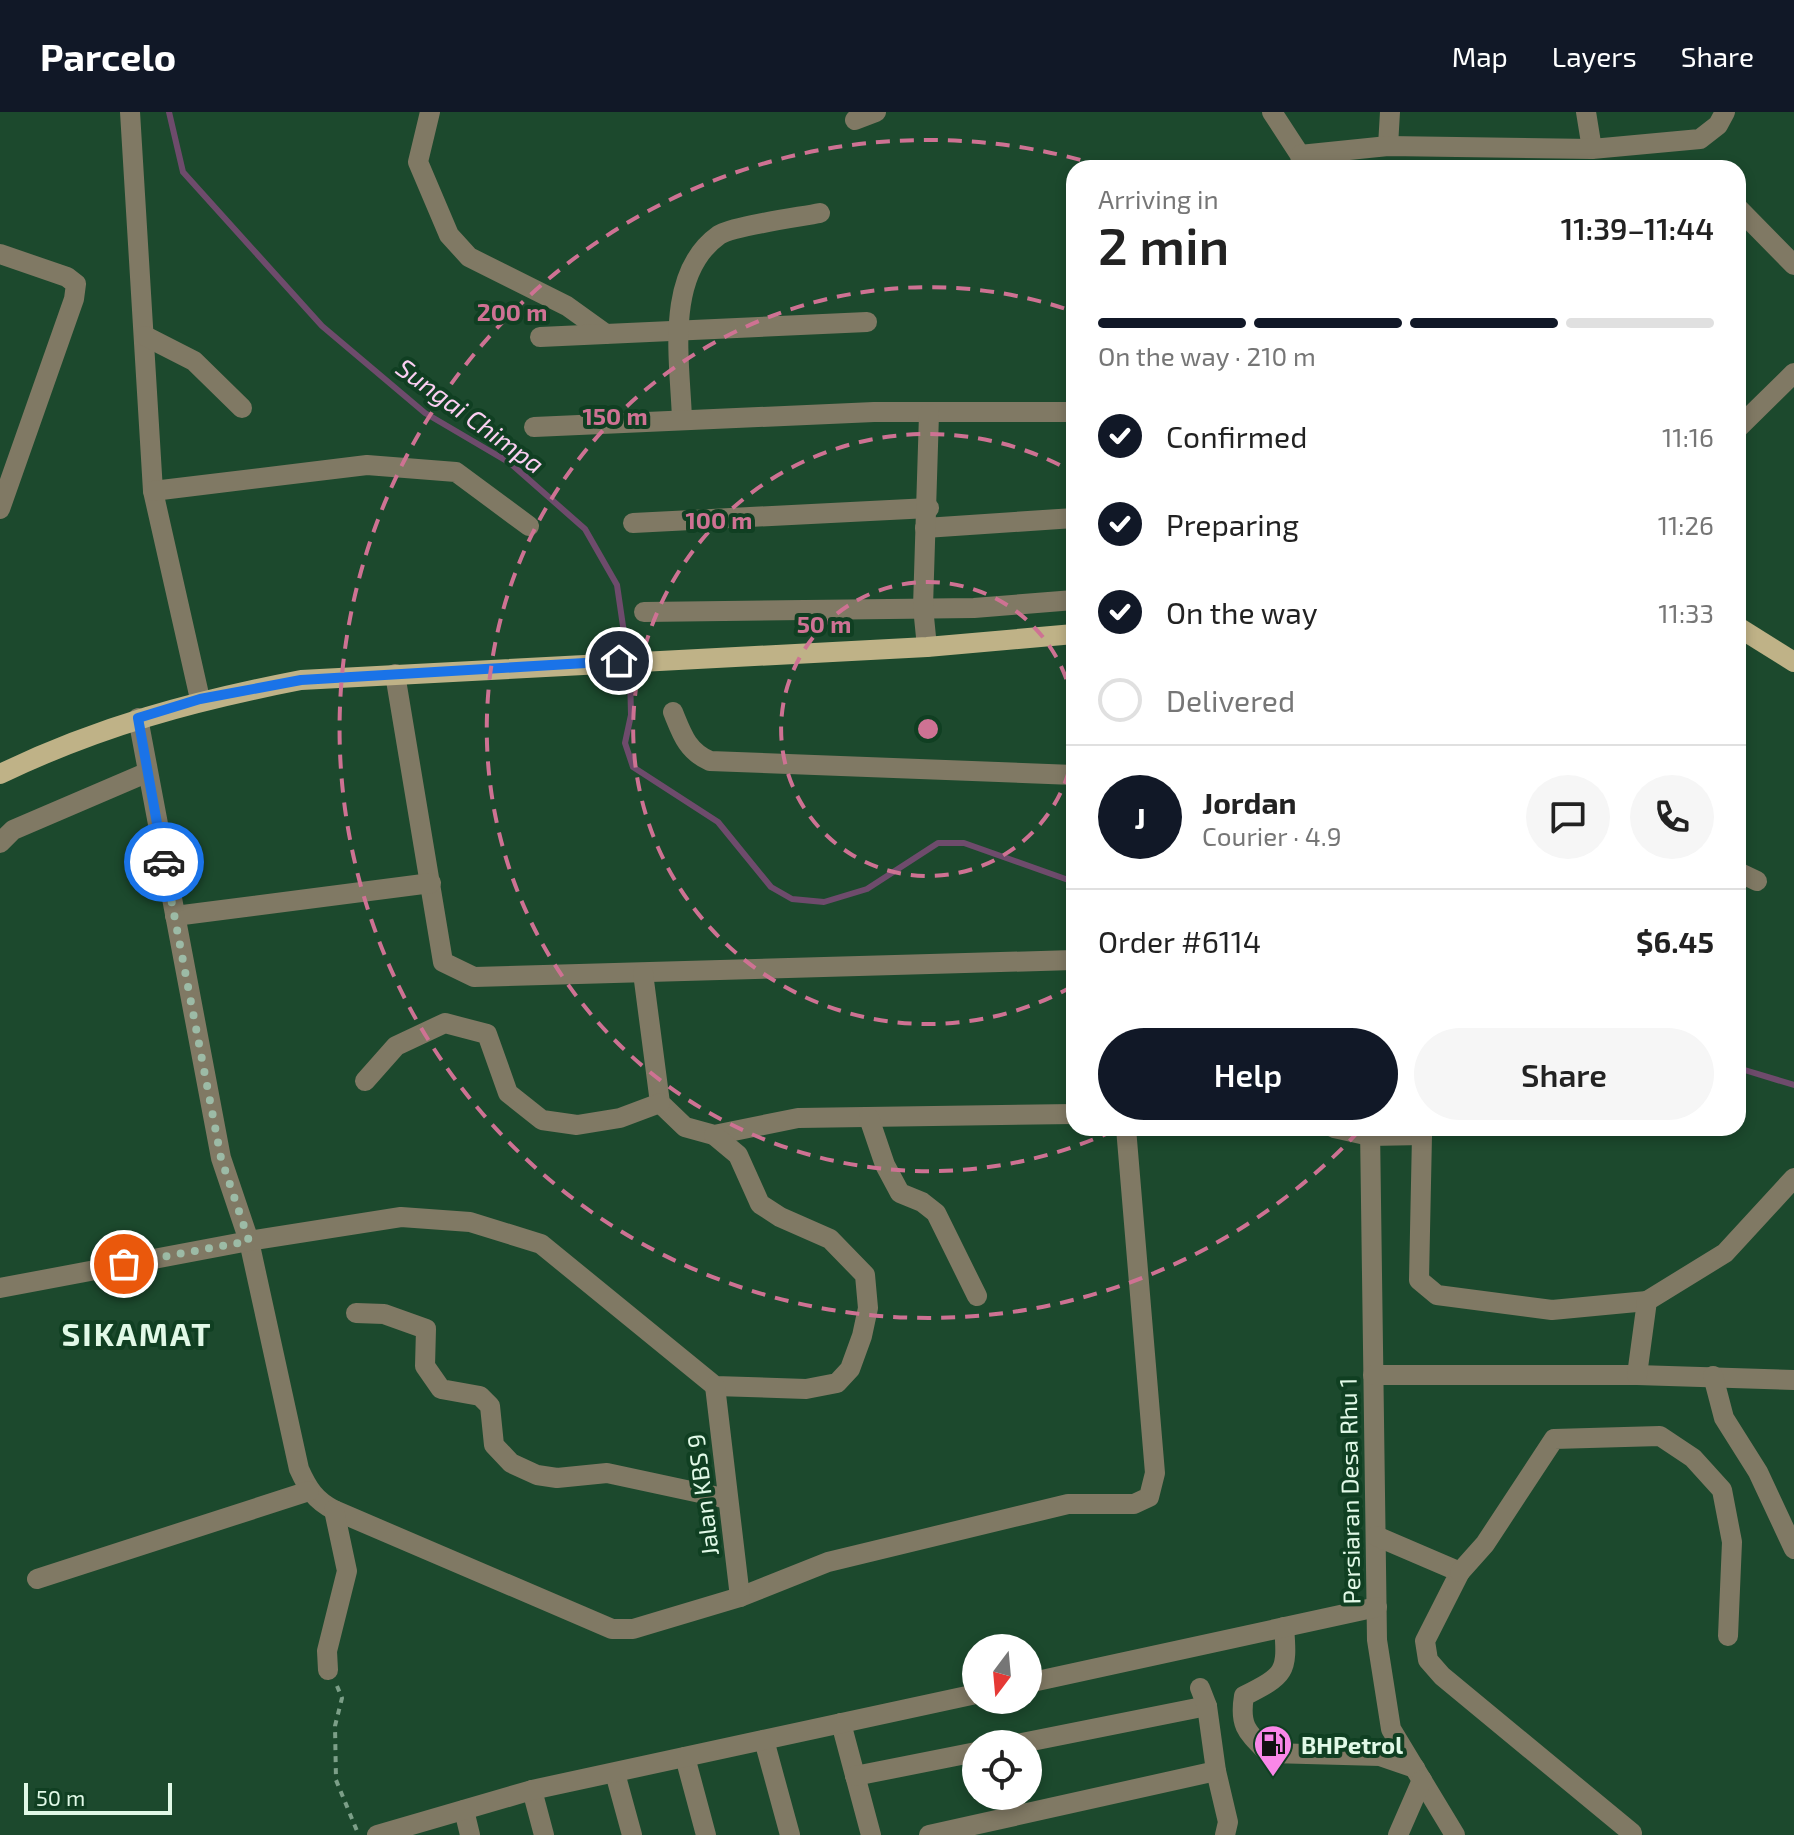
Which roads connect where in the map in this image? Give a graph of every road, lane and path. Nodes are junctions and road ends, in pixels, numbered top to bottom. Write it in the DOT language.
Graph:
graph roads {
  1 [pos="130,112"];
  2 [pos="430,112"];
  3 [pos="876,112"];
  4 [pos="1272,112"];
  5 [pos="1390,112"];
  6 [pos="1586,112"];
  7 [pos="1725,112"];
  8 [pos="855,120"];
  9 [pos="1388,146"];
  10 [pos="1592,149"];
  11 [pos="1300,160"];
  12 [pos="1312,160"];
  13 [pos="820,213"];
  14 [pos="1746,216"];
  15 [pos="0,254"];
  16 [pos="1794,265"];
  17 [pos="867,322"];
  18 [pos="679,330"];
  19 [pos="606,334"];
  20 [pos="145,336"];
  21 [pos="540,337"];
  22 [pos="1794,373"];
  23 [pos="242,408"];
  24 [pos="1066,412"];
  25 [pos="929,414"];
  26 [pos="682,419"];
  27 [pos="1746,420"];
  28 [pos="534,427"];
  29 [pos="153,491"];
  30 [pos="0,509"];
  31 [pos="927,518"];
  32 [pos="1066,518"];
  33 [pos="633,523"];
  34 [pos="529,526"];
  35 [pos="1066,601"];
  36 [pos="923,607"];
  37 [pos="644,612"];
  38 [pos="1746,632"];
  39 [pos="1066,635"];
  40 [pos="927,647"];
  41 [pos="1793,659"];
  42 [pos="395,674"];
  43 [pos="200,699"];
  44 [pos="673,712"];
  45 [pos="138,718"];
  46 [pos="146,773"];
  47 [pos="0,774"];
  48 [pos="1066,775"];
  49 [pos="0,843"];
  50 [pos="431,883"];
  51 [pos="175,916"];
  52 [pos="1066,960"];
  53 [pos="643,973"];
  54 [pos="365,1081"];
  55 [pos="660,1103"];
  56 [pos="1066,1114"];
  57 [pos="869,1118"];
  58 [pos="714,1135"];
  59 [pos="1127,1136"];
  60 [pos="1370,1136"];
  61 [pos="1422,1136"];
  62 [pos="1794,1178"];
  63 [pos="249,1241"];
  64 [pos="0,1288"];
  65 [pos="977,1296"];
  66 [pos="1647,1301"];
  67 [pos="356,1313"];
  68 [pos="1373,1375"];
  69 [pos="1637,1375"];
  70 [pos="1713,1376"];
  71 [pos="1794,1380"];
  72 [pos="715,1386"];
  73 [pos="309,1491"];
  74 [pos="728,1499"];
  75 [pos="334,1510"];
  76 [pos="1376,1536"];
  77 [pos="1794,1549"];
  78 [pos="1460,1572"];
  79 [pos="37,1579"];
  80 [pos="740,1597"];
  81 [pos="1377,1607"];
  82 [pos="1284,1627"];
  83 [pos="1728,1636"];
  84 [pos="328,1670"];
  85 [pos="1042,1680"];
  86 [pos="962,1697"];
  87 [pos="841,1723"];
  88 [pos="1042,1738"];
  89 [pos="764,1740"];
  90 [pos="962,1755"];
  91 [pos="685,1757"];
  92 [pos="1216,1771"];
  93 [pos="615,1773"];
  94 [pos="1418,1774"];
  95 [pos="855,1776"];
  96 [pos="532,1790"];
  97 [pos="464,1810"];
  98 [pos="1632,1833"];
  99 [pos="360,1835"];
  100 [pos="377,1835"];
  101 [pos="470,1835"];
  102 [pos="544,1835"];
  103 [pos="632,1835"];
  104 [pos="706,1835"];
  105 [pos="790,1835"];
  106 [pos="871,1835"];
  107 [pos="929,1835"];
  108 [pos="1225,1835"];
  109 [pos="1398,1835"];
  110 [pos="1455,1835"];
  1 -- 20 [label="street"];
  2 -- 19 [label="street"];
  3 -- 8 [label="street"];
  4 -- 11 [label="street"];
  5 -- 9 [label="street"];
  6 -- 10 [label="street"];
  7 -- 10 [label="street"];
  9 -- 10 [label="street"];
  9 -- 12 [label="street"];
  13 -- 18 [label="street"];
  14 -- 16 [label="street"];
  15 -- 30 [label="street"];
  17 -- 18 [label="street"];
  18 -- 19 [label="street"];
  18 -- 26 [label="street"];
  19 -- 21 [label="street"];
  20 -- 23 [label="street"];
  20 -- 29 [label="street"];
  22 -- 27 [label="street"];
  24 -- 25 [label="street"];
  25 -- 26 [label="street"];
  25 -- 31 [label="street"];
  26 -- 28 [label="street"];
  29 -- 34 [label="street"];
  29 -- 43 [label="street"];
  31 -- 32 [label="street"];
  31 -- 33 [label="street"];
  31 -- 36 [label="street"];
  35 -- 36 [label="street"];
  36 -- 37 [label="street"];
  36 -- 40 [label="street"];
  38 -- 41 [label="main road"];
  39 -- 40 [label="main road"];
  40 -- 42 [label="main road"];
  42 -- 43 [label="main road"];
  42 -- 50 [label="street"];
  43 -- 45 [label="main road"];
  44 -- 48 [label="street"];
  45 -- 46 [label="street"];
  45 -- 47 [label="main road"];
  46 -- 49 [label="street"];
  46 -- 51 [label="street"];
  50 -- 51 [label="street"];
  50 -- 53 [label="street"];
  51 -- 63 [label="street"];
  52 -- 53 [label="street"];
  53 -- 55 [label="street"];
  54 -- 55 [label="street"];
  55 -- 58 [label="street"];
  56 -- 57 [label="street"];
  57 -- 58 [label="street"];
  57 -- 65 [label="street"];
  58 -- 72 [label="street"];
  59 -- 80 [label="street"];
  60 -- 68 [label="street, Persiaran Desa Rhu 1"];
  61 -- 66 [label="street"];
  62 -- 66 [label="street"];
  63 -- 64 [label="street"];
  63 -- 72 [label="street"];
  63 -- 73 [label="street"];
  66 -- 69 [label="street"];
  67 -- 74 [label="street"];
  68 -- 69 [label="street"];
  68 -- 76 [label="street, Persiaran Desa Rhu 1"];
  69 -- 70 [label="street"];
  70 -- 71 [label="street"];
  70 -- 77 [label="street"];
  72 -- 74 [label="street, Jalan KBS 9"];
  73 -- 75 [label="street"];
  73 -- 79 [label="street"];
  74 -- 80 [label="street, Jalan KBS 9"];
  75 -- 80 [label="street"];
  75 -- 84 [label="street"];
  76 -- 78 [label="street"];
  76 -- 81 [label="street, Persiaran Desa Rhu 1"];
  78 -- 83 [label="street"];
  78 -- 98 [label="street"];
  81 -- 82 [label="street"];
  81 -- 94 [label="street, Persiaran Desa Rhu 1"];
  82 -- 85 [label="street"];
  82 -- 94 [label="street"];
  84 -- 99 [label="path"];
  86 -- 87 [label="street"];
  87 -- 89 [label="street"];
  87 -- 95 [label="street"];
  88 -- 92 [label="street"];
  89 -- 91 [label="street"];
  89 -- 105 [label="street"];
  90 -- 95 [label="street"];
  91 -- 93 [label="street"];
  91 -- 104 [label="street"];
  92 -- 107 [label="street"];
  92 -- 108 [label="street"];
  93 -- 96 [label="street"];
  93 -- 103 [label="street"];
  94 -- 109 [label="street"];
  94 -- 110 [label="street, Persiaran Desa Rhu 1"];
  95 -- 106 [label="street"];
  96 -- 97 [label="street"];
  96 -- 102 [label="street"];
  97 -- 100 [label="street"];
  97 -- 101 [label="street"];
}
